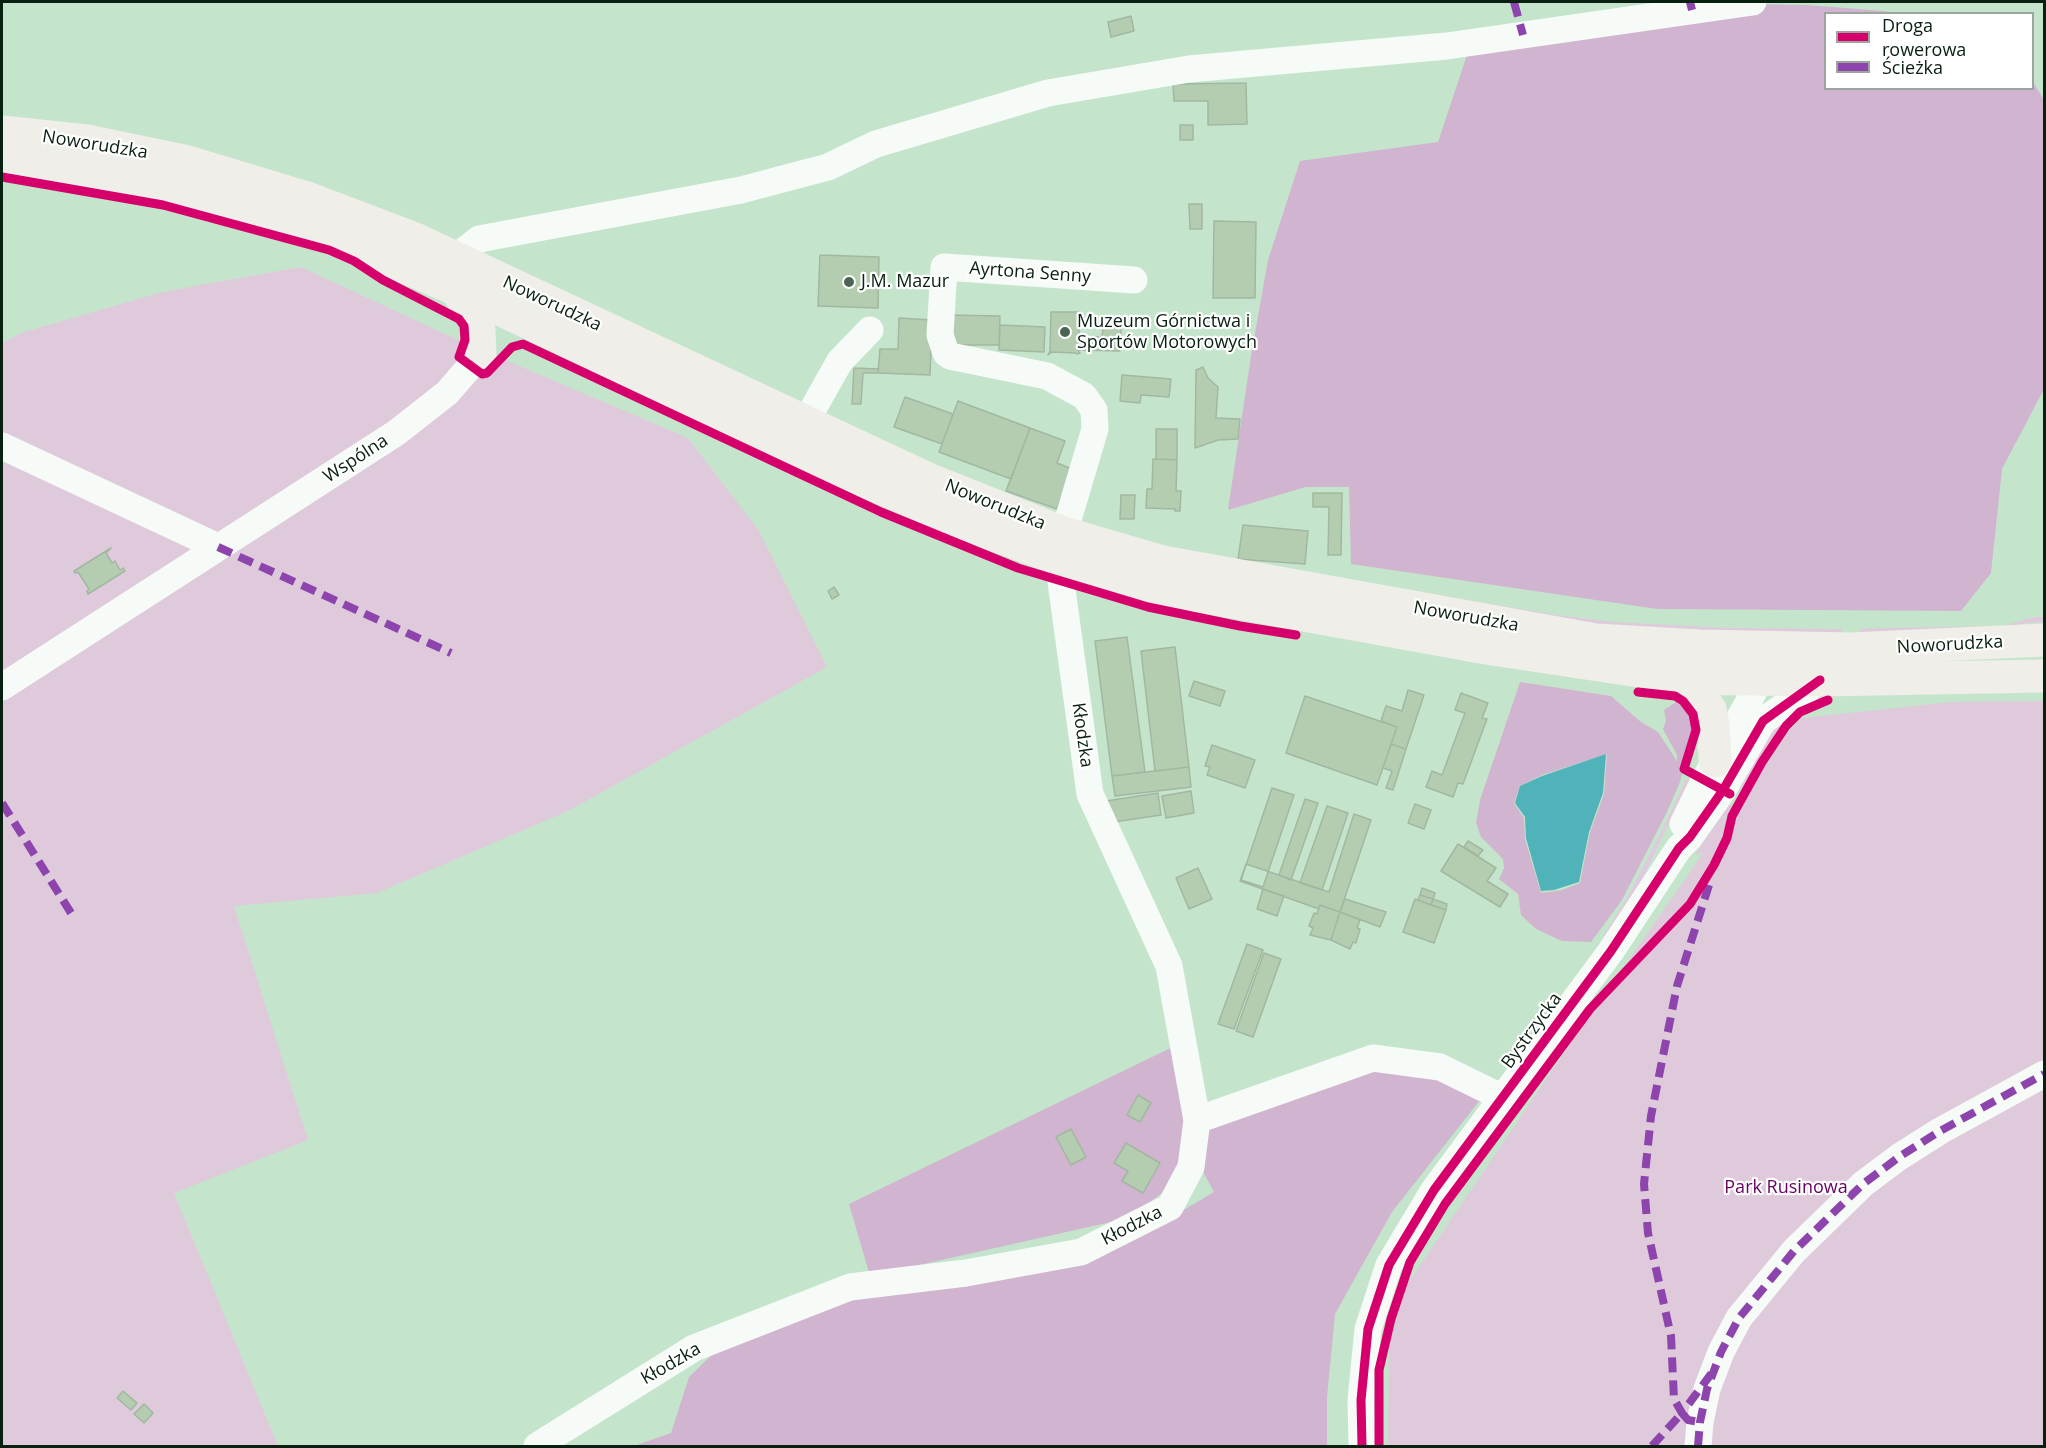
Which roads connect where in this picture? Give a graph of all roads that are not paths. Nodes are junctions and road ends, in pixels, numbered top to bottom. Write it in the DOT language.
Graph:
graph roads {
  1 [pos="1754,2"];
  2 [pos="2,132"];
  3 [pos="2,159"];
  4 [pos="456,274"];
  5 [pos="1134,280"];
  6 [pos="534,327"];
  7 [pos="870,330"];
  8 [pos="480,355"];
  9 [pos="805,423"];
  10 [pos="2,446"];
  11 [pos="1065,547"];
  12 [pos="218,548"];
  13 [pos="2044,640"];
  14 [pos="1735,647"];
  15 [pos="1804,649"];
  16 [pos="2044,676"];
  17 [pos="1685,678"];
  18 [pos="1760,678"];
  19 [pos="1820,680"];
  20 [pos="2,687"];
  21 [pos="1763,721"];
  22 [pos="1715,761"];
  23 [pos="1679,848"];
  24 [pos="2044,1074"];
  25 [pos="1502,1099"];
  26 [pos="1197,1120"];
  27 [pos="537,1446"];
  28 [pos="1362,1446"];
  29 [pos="1698,1446"];
  1 -- 4 [label="street"];
  2 -- 4 [label="main road, Noworudzka"];
  3 -- 4 [label="main road, Noworudzka"];
  4 -- 6 [label="main road, Noworudzka"];
  4 -- 8 [label="main road"];
  4 -- 9 [label="main road, Noworudzka"];
  5 -- 11 [label="street, Ayrtona Senny"];
  6 -- 8 [label="main road"];
  6 -- 11 [label="main road, Noworudzka"];
  7 -- 9 [label="street"];
  8 -- 12 [label="street, Wspólna"];
  9 -- 11 [label="main road, Noworudzka"];
  10 -- 12 [label="street"];
  11 -- 14 [label="main road, Noworudzka"];
  11 -- 17 [label="main road, Noworudzka"];
  11 -- 26 [label="street, Kłodzka"];
  12 -- 20 [label="street, Wspólna"];
  13 -- 15 [label="main road, Noworudzka"];
  14 -- 15 [label="main road, Noworudzka"];
  14 -- 18 [label="street"];
  15 -- 18 [label="street"];
  16 -- 19 [label="main road, Noworudzka"];
  17 -- 18 [label="main road, Noworudzka"];
  17 -- 22 [label="main road"];
  18 -- 19 [label="main road, Noworudzka"];
  18 -- 21 [label="street"];
  18 -- 22 [label="street, Bystrzycka"];
  19 -- 21 [label="street, Bystrzycka"];
  21 -- 23 [label="street, Bystrzycka"];
  22 -- 23 [label="street, Bystrzycka"];
  23 -- 25 [label="street, Bystrzycka"];
  24 -- 29 [label="street"];
  25 -- 26 [label="street"];
  25 -- 28 [label="street, Bystrzycka"];
  26 -- 27 [label="street, Kłodzka"];
}
